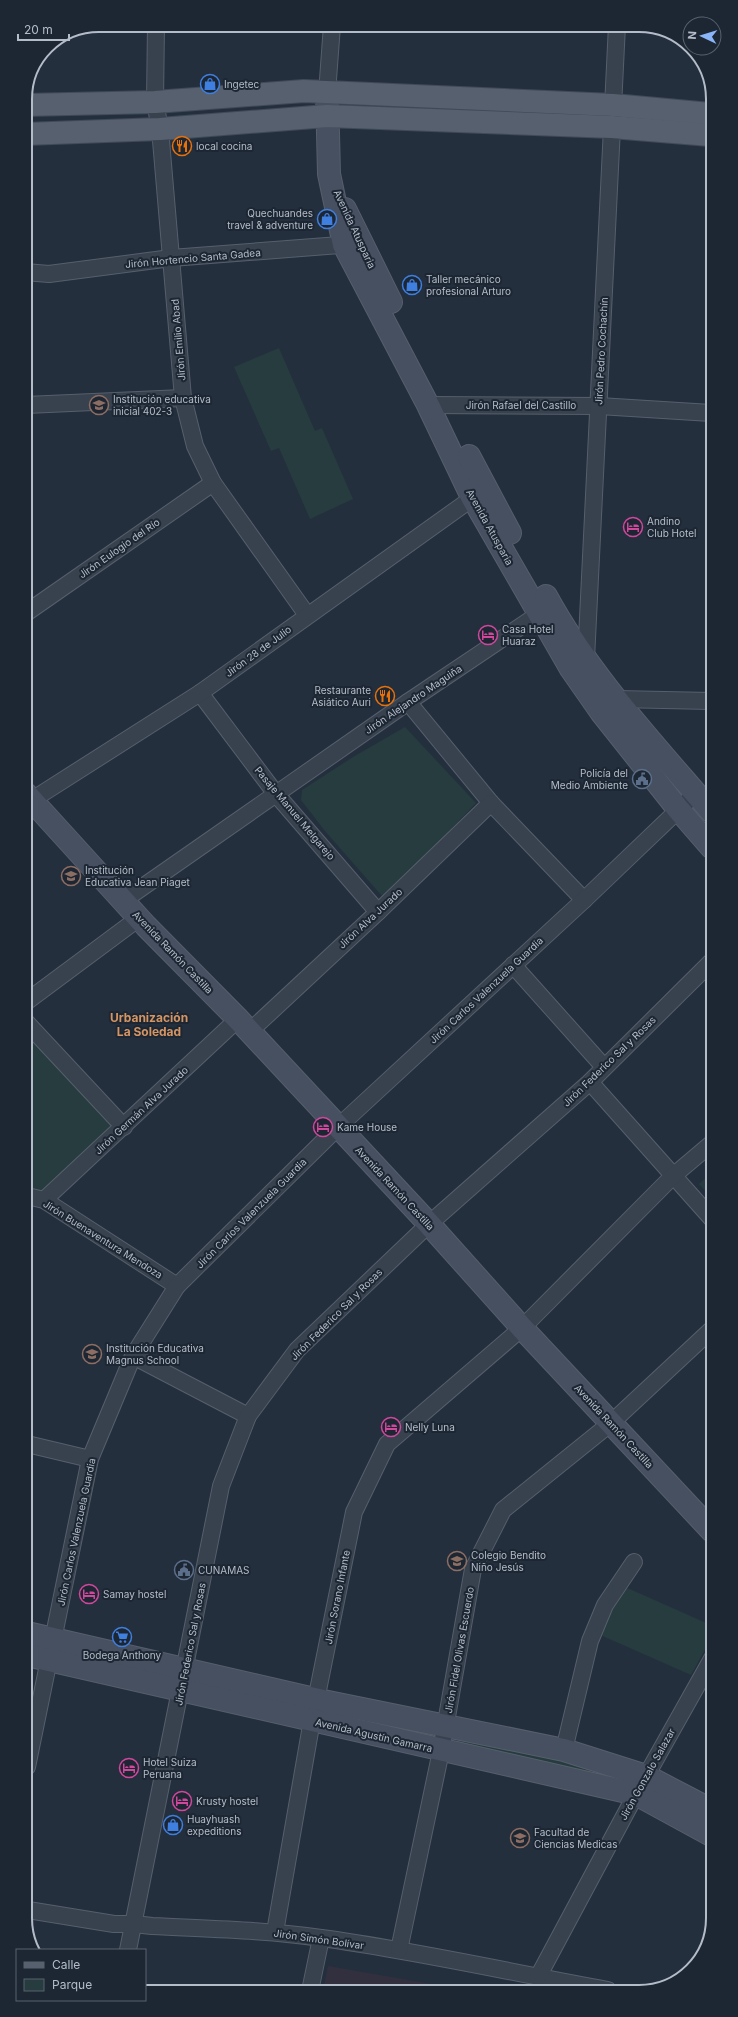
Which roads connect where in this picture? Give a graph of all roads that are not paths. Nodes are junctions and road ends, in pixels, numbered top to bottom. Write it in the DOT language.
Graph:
graph roads {
  1 [pos="156,32"];
  2 [pos="331,32"];
  3 [pos="617,32"];
  4 [pos="327,93"];
  5 [pos="155,102"];
  6 [pos="32,105"];
  7 [pos="613,105"];
  8 [pos="706,114"];
  9 [pos="327,116"];
  10 [pos="612,127"];
  11 [pos="160,129"];
  12 [pos="32,134"];
  13 [pos="706,135"];
  14 [pos="352,244"];
  15 [pos="171,258"];
  16 [pos="32,273"];
  17 [pos="183,398"];
  18 [pos="32,405"];
  19 [pos="435,405"];
  20 [pos="599,406"];
  21 [pos="706,412"];
  22 [pos="213,483"];
  23 [pos="479,493"];
  24 [pos="32,609"];
  25 [pos="545,611"];
  26 [pos="307,615"];
  27 [pos="579,664"];
  28 [pos="200,693"];
  29 [pos="706,701"];
  30 [pos="408,702"];
  31 [pos="609,705"];
  32 [pos="696,793"];
  33 [pos="276,794"];
  34 [pos="32,798"];
  35 [pos="490,803"];
  36 [pos="32,804"];
  37 [pos="706,805"];
  38 [pos="678,810"];
  39 [pos="706,840"];
  40 [pos="124,900"];
  41 [pos="584,900"];
  42 [pos="378,912"];
  43 [pos="139,918"];
  44 [pos="513,965"];
  45 [pos="706,967"];
  46 [pos="32,998"];
  47 [pos="243,1025"];
  48 [pos="32,1028"];
  49 [pos="604,1067"];
  50 [pos="590,1082"];
  51 [pos="124,1126"];
  52 [pos="338,1127"];
  53 [pos="706,1148"];
  54 [pos="673,1176"];
  55 [pos="32,1197"];
  56 [pos="44,1200"];
  57 [pos="706,1212"];
  58 [pos="429,1224"];
  59 [pos="177,1286"];
  60 [pos="522,1328"];
  61 [pos="706,1335"];
  62 [pos="133,1356"];
  63 [pos="248,1416"];
  64 [pos="611,1423"];
  65 [pos="32,1445"];
  66 [pos="90,1459"];
  67 [pos="706,1525"];
  68 [pos="634,1562"];
  69 [pos="32,1637"];
  70 [pos="51,1650"];
  71 [pos="32,1654"];
  72 [pos="706,1669"];
  73 [pos="183,1680"];
  74 [pos="316,1699"];
  75 [pos="312,1720"];
  76 [pos="445,1726"];
  77 [pos="32,1743"];
  78 [pos="564,1750"];
  79 [pos="441,1751"];
  80 [pos="646,1776"];
  81 [pos="636,1794"];
  82 [pos="706,1807"];
  83 [pos="706,1832"];
  84 [pos="32,1911"];
  85 [pos="134,1924"];
  86 [pos="275,1932"];
  87 [pos="321,1938"];
  88 [pos="128,1949"];
  89 [pos="398,1950"];
  90 [pos="538,1977"];
  91 [pos="311,1985"];
  92 [pos="581,1985"];
  1 -- 5 [label="street, Jirón Emilio Abad"];
  2 -- 4 [label="street"];
  3 -- 7 [label="street, Jirón Pedro Cochachín"];
  4 -- 5 [label="main road"];
  4 -- 7 [label="main road"];
  4 -- 9 [label="main road, Avenida Atusparia"];
  5 -- 6 [label="main road"];
  5 -- 11 [label="street, Jirón Emilio Abad"];
  7 -- 8 [label="main road"];
  7 -- 10 [label="street, Jirón Pedro Cochachín"];
  9 -- 10 [label="main road"];
  9 -- 11 [label="main road"];
  9 -- 14 [label="main road, Avenida Atusparia"];
  10 -- 13 [label="main road"];
  10 -- 20 [label="street, Jirón Pedro Cochachín"];
  11 -- 12 [label="main road"];
  11 -- 15 [label="street, Jirón Emilio Abad"];
  14 -- 15 [label="street, Jirón Hortencio Santa Gadea"];
  14 -- 19 [label="main road, Avenida Atusparia"];
  15 -- 16 [label="street, Jirón Hortencio Santa Gadea"];
  15 -- 17 [label="street, Jirón Emilio Abad"];
  17 -- 18 [label="street"];
  17 -- 22 [label="street, Jirón Emilio Abad"];
  19 -- 20 [label="street, Jirón Rafael del Castillo"];
  19 -- 23 [label="main road, Avenida Atusparia"];
  20 -- 21 [label="street, Jirón Rafael del Castillo"];
  20 -- 27 [label="street, Jirón Pedro Cochachín"];
  22 -- 24 [label="street, Jirón Eulogio del Río"];
  22 -- 26 [label="street, Jirón Emilio Abad"];
  23 -- 25 [label="main road, Avenida Atusparia"];
  23 -- 26 [label="street, Jirón 28 de Julio"];
  25 -- 27 [label="main road, Avenida Atusparia"];
  25 -- 30 [label="street, Jirón Alejandro Maguiña"];
  26 -- 28 [label="street, Jirón 28 de Julio"];
  27 -- 31 [label="main road, Avenida Atusparia"];
  28 -- 33 [label="street, Pasaje Manuel Melgarejo"];
  28 -- 34 [label="street, Jirón 28 de Julio"];
  29 -- 31 [label="street"];
  30 -- 33 [label="street, Jirón Alejandro Maguiña"];
  30 -- 35 [label="street"];
  31 -- 32 [label="main road, Avenida Atusparia"];
  31 -- 38 [label="main road, Avenida Atusparia"];
  32 -- 37 [label="main road, Avenida Atusparia"];
  32 -- 38 [label="street, Jirón Carlos Valenzuela Guardia"];
  33 -- 40 [label="street, Jirón Alejandro Maguiña"];
  33 -- 42 [label="street, Pasaje Manuel Melgarejo"];
  35 -- 41 [label="street"];
  35 -- 42 [label="street, Jirón Alva Jurado"];
  36 -- 40 [label="main road, Avenida Ramón Castilla"];
  38 -- 39 [label="main road, Avenida Atusparia"];
  38 -- 41 [label="street, Jirón Carlos Valenzuela Guardia"];
  40 -- 43 [label="main road, Avenida Ramón Castilla"];
  41 -- 44 [label="street, Jirón Carlos Valenzuela Guardia"];
  42 -- 47 [label="street, Jirón Alva Jurado"];
  43 -- 46 [label="street"];
  43 -- 47 [label="main road, Avenida Ramón Castilla"];
  44 -- 49 [label="street"];
  44 -- 52 [label="street, Jirón Carlos Valenzuela Guardia"];
  45 -- 49 [label="street, Jirón Federico Sal y Rosas"];
  47 -- 51 [label="street, Jirón Germán Alva Jurado"];
  47 -- 52 [label="main road, Avenida Ramón Castilla"];
  48 -- 51 [label="street"];
  49 -- 50 [label="street, Jirón Federico Sal y Rosas"];
  50 -- 54 [label="street"];
  50 -- 58 [label="street, Jirón Federico Sal y Rosas"];
  51 -- 56 [label="street, Jirón Germán Alva Jurado"];
  52 -- 58 [label="main road, Avenida Ramón Castilla"];
  52 -- 59 [label="street, Jirón Carlos Valenzuela Guardia"];
  53 -- 54 [label="street, Jirón Sorano Infante"];
  54 -- 57 [label="street"];
  54 -- 60 [label="street, Jirón Sorano Infante"];
  55 -- 56 [label="street, Jirón Buenaventura Mendoza"];
  56 -- 59 [label="street, Jirón Buenaventura Mendoza"];
  58 -- 60 [label="main road, Avenida Ramón Castilla"];
  58 -- 63 [label="street, Jirón Federico Sal y Rosas"];
  59 -- 62 [label="street, Jirón Carlos Valenzuela Guardia"];
  60 -- 64 [label="main road, Avenida Ramón Castilla"];
  60 -- 74 [label="street, Jirón Sorano Infante"];
  61 -- 64 [label="street, Jirón Fidel Olivas Escuerdo"];
  62 -- 63 [label="street"];
  62 -- 66 [label="street, Jirón Carlos Valenzuela Guardia"];
  63 -- 73 [label="street, Jirón Federico Sal y Rosas"];
  64 -- 67 [label="main road, Avenida Ramón Castilla"];
  64 -- 76 [label="street, Jirón Fidel Olivas Escuerdo"];
  65 -- 66 [label="street"];
  66 -- 70 [label="street, Jirón Carlos Valenzuela Guardia"];
  68 -- 78 [label="street"];
  69 -- 70 [label="main road, Avenida Agustín Gamarra"];
  70 -- 71 [label="main road, Avenida Agustín Gamarra"];
  70 -- 73 [label="main road, Avenida Agustín Gamarra"];
  70 -- 77 [label="street, Jirón Carlos Valenzuela Guardia"];
  72 -- 80 [label="street, Jirón Gonzalo Salazar"];
  73 -- 74 [label="main road, Avenida Agustín Gamarra"];
  73 -- 75 [label="main road, Avenida Agustín Gamarra"];
  73 -- 85 [label="street, Jirón Federico Sal y Rosas"];
  74 -- 75 [label="street, Jirón Sorano Infante"];
  74 -- 76 [label="main road, Avenida Agustín Gamarra"];
  75 -- 79 [label="main road, Avenida Agustín Gamarra"];
  75 -- 86 [label="street, Jirón Sorano Infante"];
  76 -- 78 [label="main road, Avenida Agustín Gamarra"];
  76 -- 79 [label="street, Jirón Fidel Olivas Escuerdo"];
  78 -- 80 [label="main road, Avenida Agustín Gamarra"];
  79 -- 81 [label="main road, Avenida Agustín Gamarra"];
  79 -- 89 [label="street, Jirón Fidel Olivas Escuerdo"];
  80 -- 81 [label="street, Jirón Gonzalo Salazar"];
  80 -- 82 [label="main road, Avenida Agustín Gamarra"];
  81 -- 83 [label="main road, Avenida Agustín Gamarra"];
  81 -- 90 [label="street, Jirón Gonzalo Salazar"];
  84 -- 85 [label="street, Jirón Simón Bolívar"];
  85 -- 86 [label="street, Jirón Simón Bolívar"];
  85 -- 88 [label="street, Jirón Federico Sal y Rosas"];
  86 -- 87 [label="street, Jirón Simón Bolívar"];
  87 -- 89 [label="street, Jirón Simón Bolívar"];
  87 -- 91 [label="street"];
  89 -- 90 [label="street, Jirón Simón Bolívar"];
  90 -- 92 [label="street, Jirón Simón Bolívar"];
}
